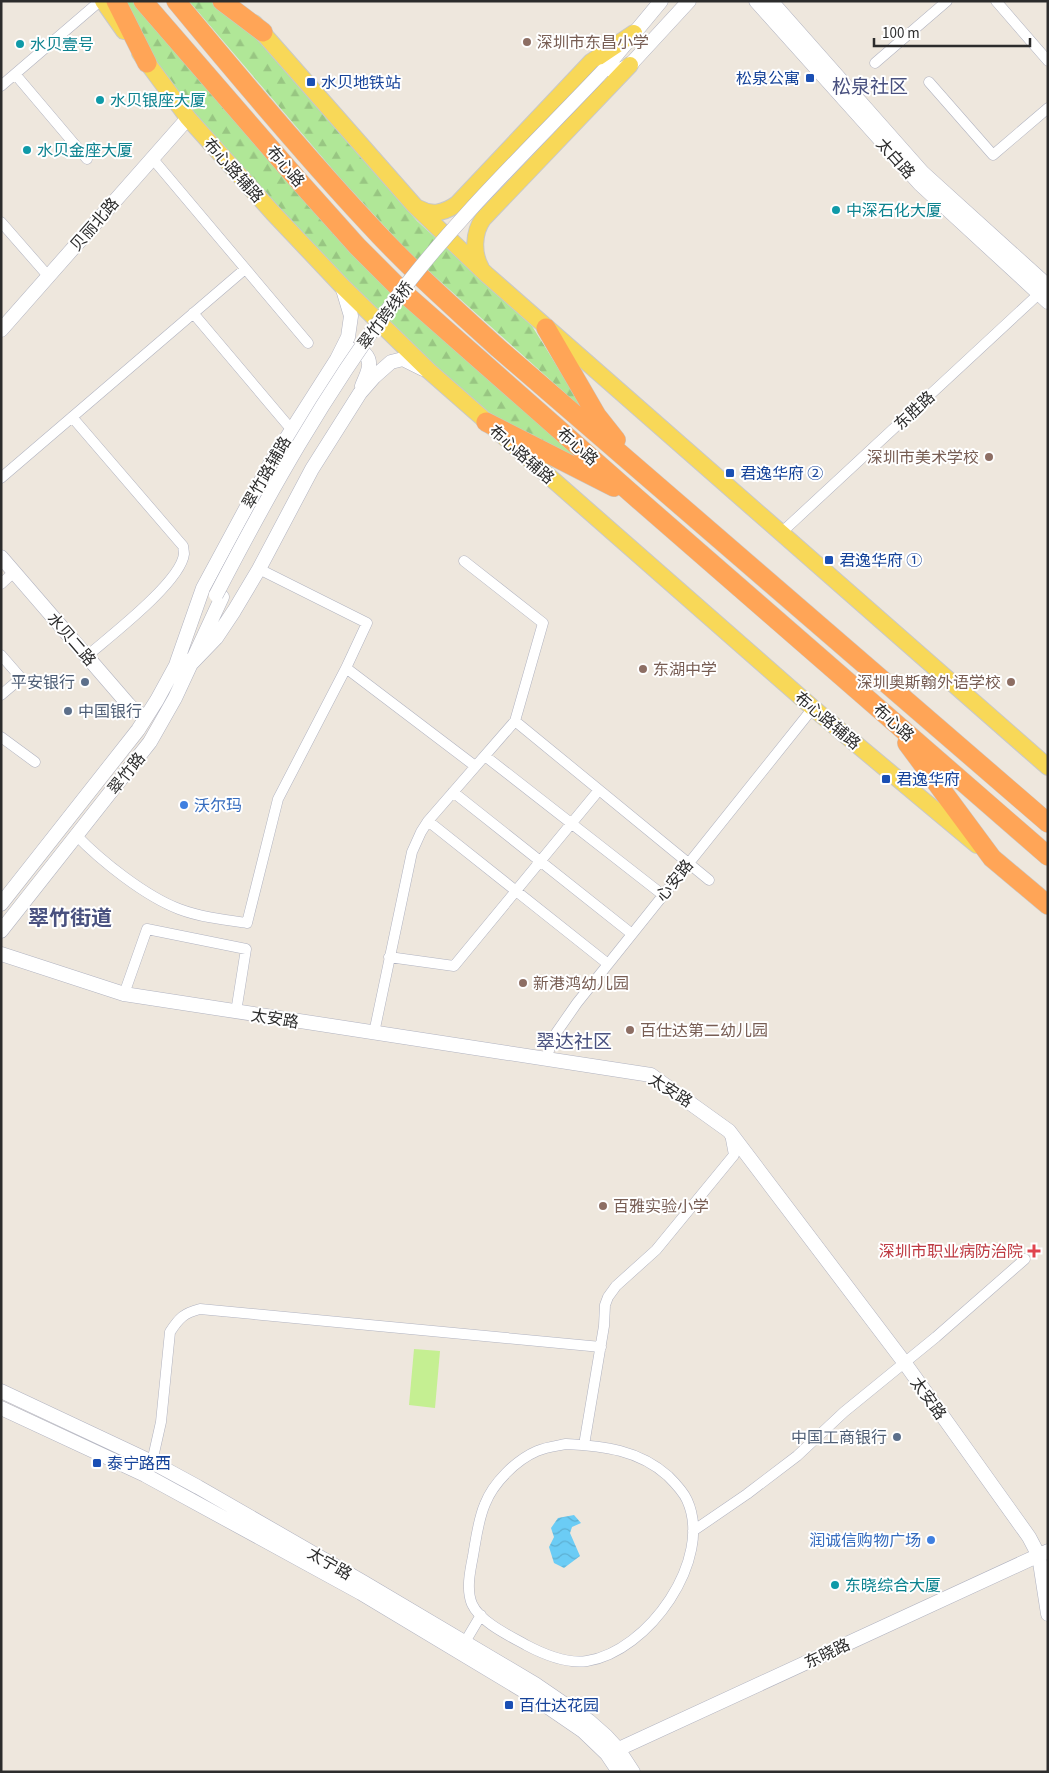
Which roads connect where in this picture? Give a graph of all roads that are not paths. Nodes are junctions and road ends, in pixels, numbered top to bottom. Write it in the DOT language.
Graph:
graph roads {
  1 [pos="100,1"];
  2 [pos="103,1"];
  3 [pos="116,1"];
  4 [pos="143,1"];
  5 [pos="176,1"];
  6 [pos="222,1"];
  7 [pos="233,1"];
  8 [pos="661,1"];
  9 [pos="678,1"];
  10 [pos="690,1"];
  11 [pos="756,1"];
  12 [pos="771,1"];
  13 [pos="947,1"];
  14 [pos="996,1"];
  15 [pos="263,32"];
  16 [pos="634,33"];
  17 [pos="1048,61"];
  18 [pos="147,63"];
  19 [pos="875,63"];
  20 [pos="630,65"];
  21 [pos="15,74"];
  22 [pos="605,74"];
  23 [pos="928,82"];
  24 [pos="1,86"];
  25 [pos="1048,108"];
  26 [pos="188,118"];
  27 [pos="152,158"];
  28 [pos="87,159"];
  29 [pos="457,204"];
  30 [pos="414,205"];
  31 [pos="483,219"];
  32 [pos="1,222"];
  33 [pos="245,268"];
  34 [pos="486,274"];
  35 [pos="48,277"];
  36 [pos="342,286"];
  37 [pos="1046,292"];
  38 [pos="193,313"];
  39 [pos="546,328"];
  40 [pos="1,330"];
  41 [pos="308,344"];
  42 [pos="337,358"];
  43 [pos="429,371"];
  44 [pos="360,393"];
  45 [pos="72,417"];
  46 [pos="486,422"];
  47 [pos="291,429"];
  48 [pos="643,474"];
  49 [pos="1,478"];
  50 [pos="638,500"];
  51 [pos="781,533"];
  52 [pos="1,557"];
  53 [pos="464,561"];
  54 [pos="260,569"];
  55 [pos="14,572"];
  56 [pos="1,584"];
  57 [pos="219,596"];
  58 [pos="1,655"];
  59 [pos="87,656"];
  60 [pos="183,664"];
  61 [pos="346,668"];
  62 [pos="1,695"];
  63 [pos="813,708"];
  64 [pos="885,714"];
  65 [pos="146,717"];
  66 [pos="515,720"];
  67 [pos="1,737"];
  68 [pos="485,756"];
  69 [pos="35,762"];
  70 [pos="475,766"];
  71 [pos="1048,768"];
  72 [pos="599,790"];
  73 [pos="453,792"];
  74 [pos="428,821"];
  75 [pos="1048,823"];
  76 [pos="571,824"];
  77 [pos="76,835"];
  78 [pos="1048,856"];
  79 [pos="992,858"];
  80 [pos="540,861"];
  81 [pos="688,863"];
  82 [pos="709,880"];
  83 [pos="516,891"];
  84 [pos="663,895"];
  85 [pos="1,904"];
  86 [pos="1048,905"];
  87 [pos="1,932"];
  88 [pos="632,934"];
  89 [pos="1,954"];
  90 [pos="390,957"];
  91 [pos="608,964"];
  92 [pos="124,994"];
  93 [pos="236,1012"];
  94 [pos="374,1033"];
  95 [pos="546,1059"];
  96 [pos="729,1131"];
  97 [pos="1024,1259"];
  98 [pos="601,1347"];
  99 [pos="904,1362"];
  100 [pos="1,1391"];
  101 [pos="1,1408"];
  102 [pos="584,1445"];
  103 [pos="152,1462"];
  104 [pos="693,1531"];
  105 [pos="1043,1553"];
  106 [pos="1048,1614"];
  107 [pos="481,1615"];
  108 [pos="465,1642"];
  109 [pos="612,1752"];
  110 [pos="619,1772"];
  111 [pos="633,1772"];
  1 -- 21 [label="street"];
  2 -- 18 [label="main road, 布心路辅路"];
  3 -- 18 [label="highway"];
  4 -- 50 [label="highway, 布心路"];
  5 -- 48 [label="highway, 布心路"];
  6 -- 15 [label="highway"];
  7 -- 15 [label="main road"];
  8 -- 16 [label="main road"];
  9 -- 22 [label="main road"];
  10 -- 20 [label="main road"];
  11 -- 37 [label="main road, 太白路"];
  12 -- 37 [label="main road, 太白路"];
  13 -- 19 [label="street"];
  14 -- 17 [label="street"];
  15 -- 30 [label="main road"];
  16 -- 22 [label="main road"];
  16 -- 29 [label="main road"];
  18 -- 26 [label="main road, 布心路辅路"];
  20 -- 22 [label="main road"];
  20 -- 31 [label="main road"];
  21 -- 24 [label="street"];
  21 -- 28 [label="street"];
  22 -- 57 [label="main road, 翠竹跨线桥"];
  23 -- 25 [label="street"];
  26 -- 27 [label="main road, 贝丽北路"];
  26 -- 36 [label="main road, 布心路辅路"];
  27 -- 33 [label="street"];
  27 -- 35 [label="main road, 贝丽北路"];
  29 -- 30 [label="main road"];
  29 -- 31 [label="main road"];
  30 -- 34 [label="main road"];
  31 -- 34 [label="main road"];
  32 -- 35 [label="street"];
  33 -- 38 [label="street"];
  33 -- 41 [label="street"];
  34 -- 39 [label="main road"];
  35 -- 40 [label="main road, 贝丽北路"];
  36 -- 42 [label="main road, 翠竹路辅路"];
  36 -- 43 [label="main road, 布心路辅路"];
  37 -- 51 [label="street, 东胜路"];
  38 -- 45 [label="street"];
  38 -- 47 [label="street"];
  39 -- 48 [label="highway"];
  39 -- 51 [label="main road"];
  42 -- 44 [label="main road"];
  42 -- 47 [label="main road, 翠竹路辅路"];
  43 -- 44 [label="main road"];
  43 -- 46 [label="main road, 布心路辅路"];
  44 -- 54 [label="main road"];
  45 -- 49 [label="street"];
  45 -- 59 [label="street"];
  46 -- 50 [label="highway"];
  46 -- 63 [label="main road, 布心路辅路"];
  47 -- 60 [label="main road, 翠竹路辅路"];
  48 -- 75 [label="highway, 布心路"];
  50 -- 64 [label="highway, 布心路"];
  51 -- 71 [label="main road"];
  52 -- 55 [label="main road, 水贝二路"];
  53 -- 66 [label="street"];
  54 -- 60 [label="main road"];
  54 -- 61 [label="street"];
  55 -- 56 [label="street"];
  55 -- 59 [label="main road, 水贝二路"];
  57 -- 60 [label="main road, 翠竹路"];
  58 -- 62 [label="street"];
  59 -- 65 [label="main road, 水贝二路"];
  60 -- 65 [label="main road, 翠竹路"];
  60 -- 77 [label="main road, 翠竹路"];
  61 -- 70 [label="street"];
  61 -- 77 [label="street"];
  63 -- 79 [label="main road, 布心路辅路"];
  63 -- 81 [label="street, 心安路"];
  64 -- 78 [label="highway, 布心路"];
  64 -- 79 [label="highway, 布心路辅路"];
  65 -- 85 [label="main road, 翠竹路"];
  66 -- 68 [label="street"];
  66 -- 72 [label="street"];
  67 -- 69 [label="street"];
  68 -- 70 [label="street"];
  68 -- 76 [label="street"];
  70 -- 73 [label="street"];
  72 -- 76 [label="street"];
  72 -- 81 [label="street"];
  73 -- 74 [label="street"];
  73 -- 80 [label="street"];
  74 -- 83 [label="street"];
  74 -- 90 [label="street"];
  76 -- 80 [label="street"];
  76 -- 84 [label="street"];
  77 -- 87 [label="main road, 翠竹路"];
  79 -- 86 [label="highway, 布心路辅路"];
  80 -- 83 [label="street"];
  80 -- 88 [label="street"];
  81 -- 82 [label="street"];
  81 -- 84 [label="street, 心安路"];
  83 -- 90 [label="street"];
  83 -- 91 [label="street"];
  84 -- 88 [label="street, 心安路"];
  88 -- 91 [label="street, 心安路"];
  89 -- 92 [label="main road, 太安路"];
  90 -- 94 [label="street"];
  91 -- 95 [label="street, 心安路"];
  92 -- 93 [label="main road, 太安路"];
  92 -- 93 [label="street"];
  93 -- 94 [label="main road, 太安路"];
  94 -- 95 [label="main road, 太安路"];
  95 -- 96 [label="main road, 太安路"];
  96 -- 98 [label="street"];
  96 -- 99 [label="main road, 太安路"];
  97 -- 99 [label="street"];
  98 -- 102 [label="street"];
  98 -- 103 [label="street"];
  99 -- 104 [label="street"];
  99 -- 105 [label="main road, 太安路"];
  100 -- 103 [label="main road, 太宁路"];
  101 -- 109 [label="main road, 太宁路"];
  102 -- 104 [label="street"];
  102 -- 107 [label="street"];
  103 -- 108 [label="main road, 太宁路"];
  104 -- 107 [label="street"];
  105 -- 106 [label="main road, 太安路"];
  105 -- 109 [label="main road, 东晓路"];
  107 -- 108 [label="street"];
  108 -- 109 [label="main road, 太宁路"];
  109 -- 110 [label="main road, 太宁路"];
  109 -- 111 [label="main road, 太宁路"];
}
